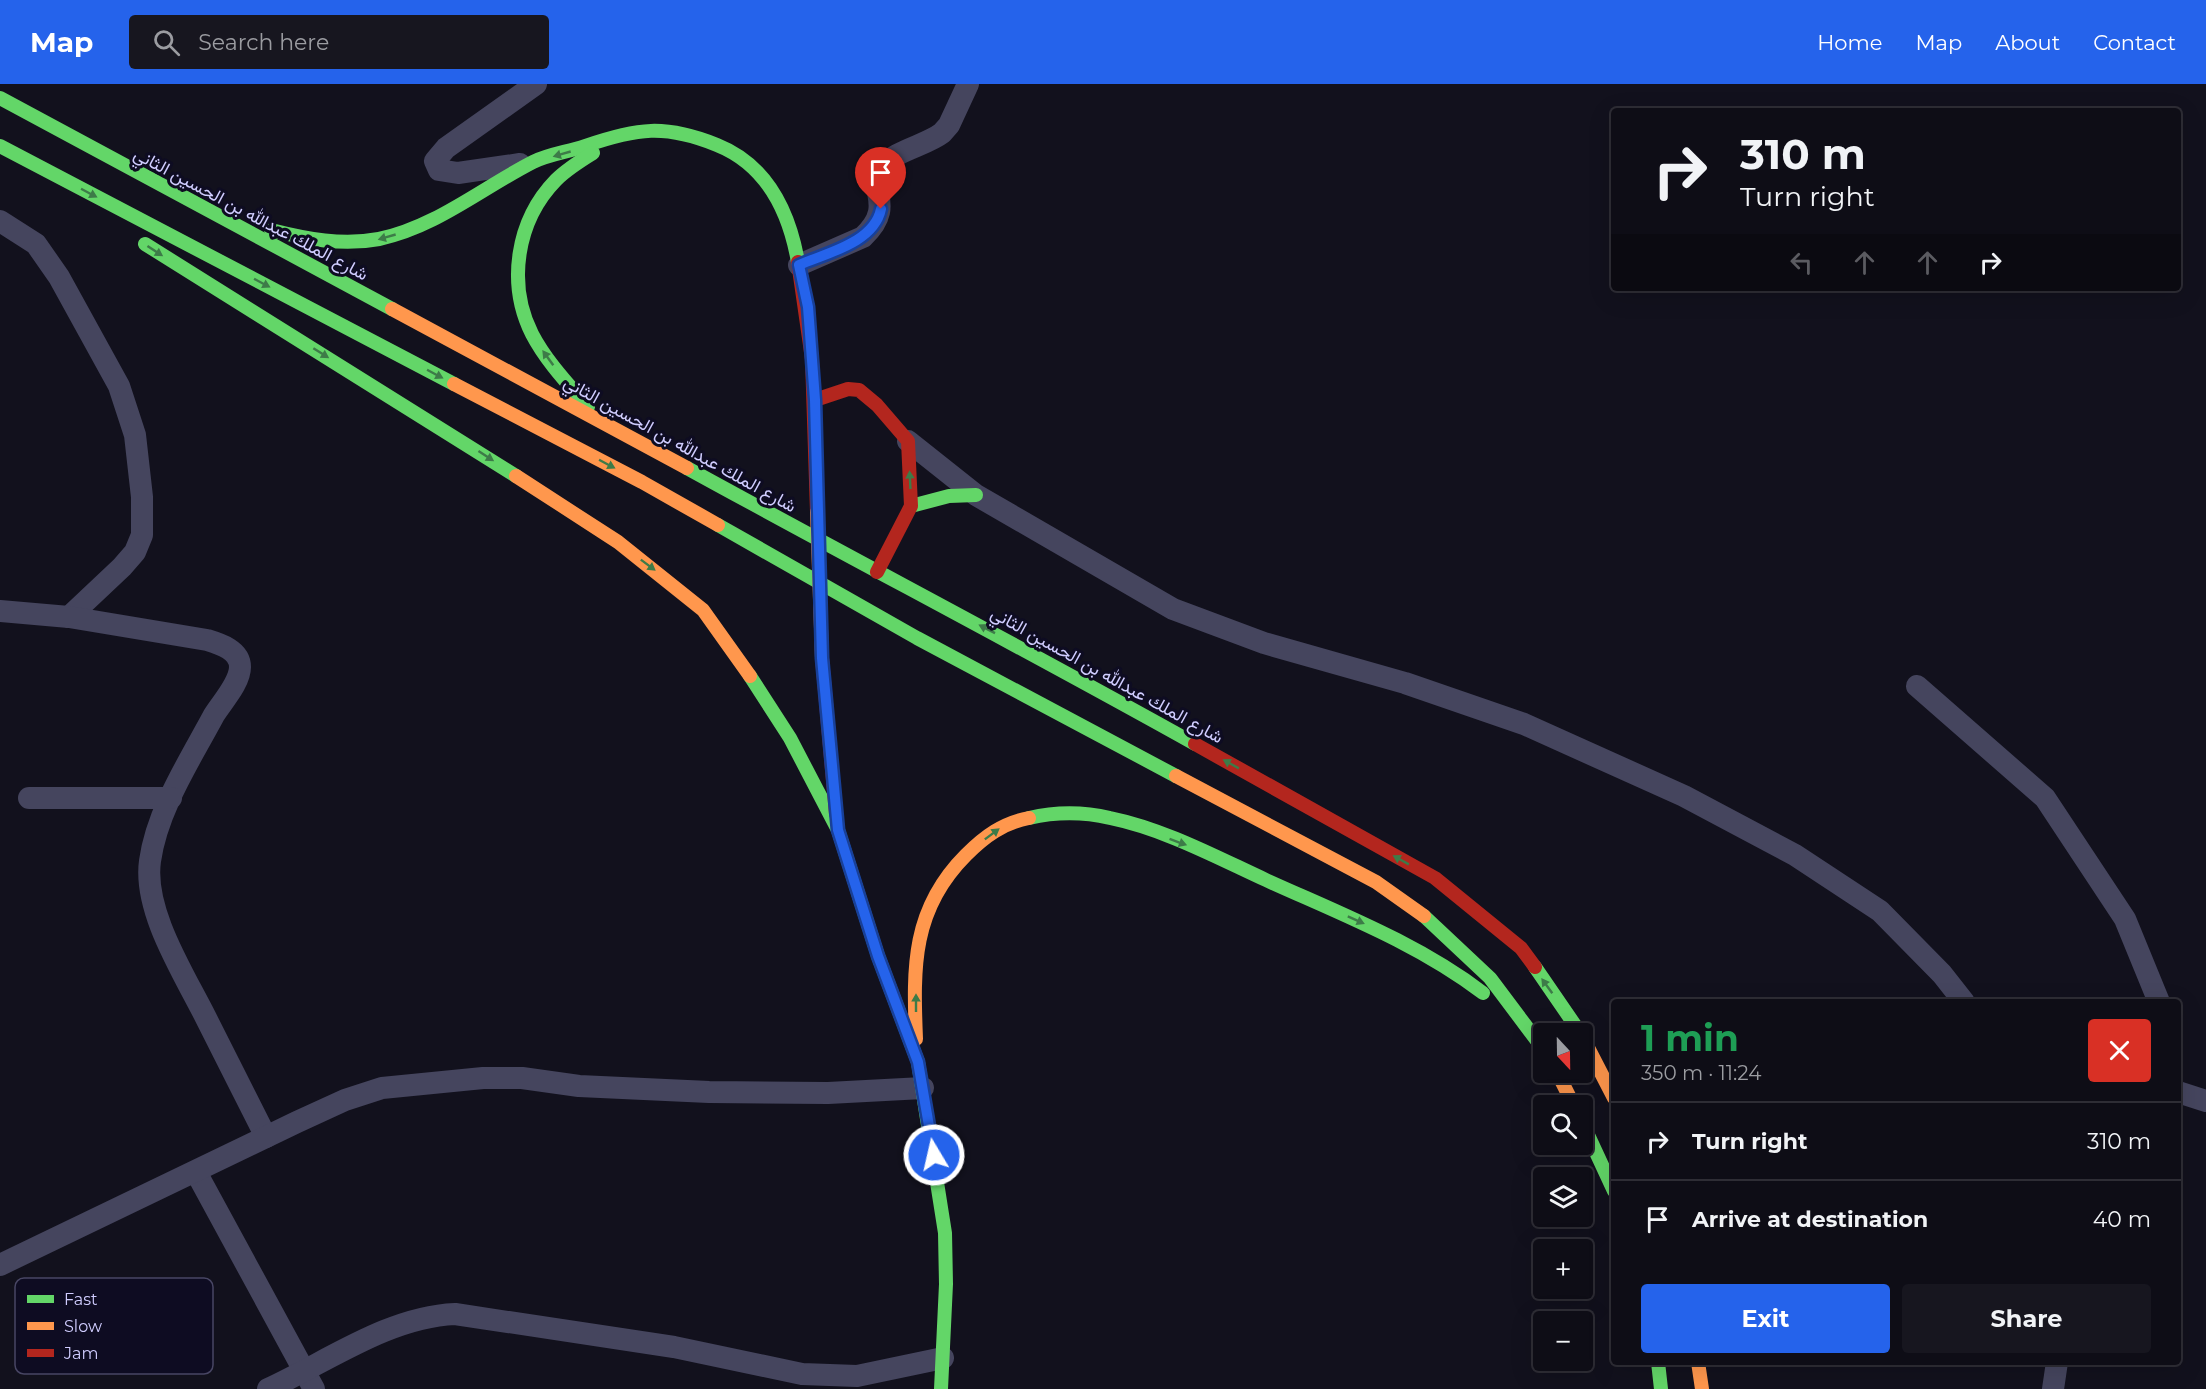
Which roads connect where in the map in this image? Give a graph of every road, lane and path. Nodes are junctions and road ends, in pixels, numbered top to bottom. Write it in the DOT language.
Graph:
graph roads {
  1 [pos="536,84"];
  2 [pos="968,84"];
  3 [pos="0,98"];
  4 [pos="637,129"];
  5 [pos="0,148"];
  6 [pos="534,162"];
  7 [pos="179,197"];
  8 [pos="98,214"];
  9 [pos="0,221"];
  10 [pos="128,233"];
  11 [pos="799,265"];
  12 [pos="815,400"];
  13 [pos="598,419"];
  14 [pos="908,441"];
  15 [pos="976,495"];
  16 [pos="911,506"];
  17 [pos="877,572"];
  18 [pos="0,612"];
  19 [pos="69,617"];
  20 [pos="1917,686"];
  21 [pos="829,730"];
  22 [pos="790,738"];
  23 [pos="29,798"];
  24 [pos="171,798"];
  25 [pos="838,830"];
  26 [pos="1962,999"];
  27 [pos="2158,999"];
  28 [pos="1574,1023"];
  29 [pos="1533,1034"];
  30 [pos="1533,1035"];
  31 [pos="1593,1057"];
  32 [pos="918,1062"];
  33 [pos="923,1088"];
  34 [pos="1611,1092"];
  35 [pos="2181,1093"];
  36 [pos="2206,1101"];
  37 [pos="266,1137"];
  38 [pos="1593,1146"];
  39 [pos="196,1172"];
  40 [pos="1611,1185"];
  41 [pos="0,1265"];
  42 [pos="943,1358"];
  43 [pos="1658,1365"];
  44 [pos="1698,1365"];
  45 [pos="2057,1365"];
  46 [pos="309,1381"];
  47 [pos="268,1389"];
  48 [pos="940,1389"];
  49 [pos="1661,1389"];
  50 [pos="1702,1389"];
  51 [pos="2053,1389"];
  1 -- 6 [label="street"];
  2 -- 11 [label="street"];
  3 -- 7 [label="main road, شارع الملك عبدالله بن الحسين الثاني"];
  4 -- 6 [label="main road, one-way"];
  4 -- 11 [label="main road"];
  13 -- 4 [label="main road, one-way"];
  5 -- 8 [label="main road"];
  5 -- 29 [label="main road, one-way"];
  6 -- 7 [label="main road, one-way"];
  7 -- 13 [label="main road, شارع الملك عبدالله بن الحسين الثاني"];
  9 -- 19 [label="street"];
  10 -- 22 [label="main road, one-way"];
  11 -- 12 [label="main road"];
  12 -- 14 [label="main road"];
  12 -- 21 [label="main road, bridge"];
  13 -- 17 [label="main road, شارع الملك عبدالله بن الحسين الثاني"];
  14 -- 15 [label="street"];
  16 -- 14 [label="main road, one-way"];
  15 -- 16 [label="main road"];
  15 -- 26 [label="street"];
  16 -- 17 [label="main road"];
  28 -- 17 [label="main road, شارع الملك عبدالله بن الحسين الثاني, one-way"];
  18 -- 19 [label="street"];
  19 -- 24 [label="street"];
  20 -- 27 [label="street"];
  21 -- 22 [label="main road"];
  21 -- 25 [label="main road"];
  22 -- 25 [label="main road"];
  23 -- 24 [label="street"];
  24 -- 37 [label="street"];
  25 -- 32 [label="main road"];
  32 -- 30 [label="main road, one-way"];
  31 -- 34 [label="main road, شارع الملك عبدالله بن الحسين الثاني"];
  32 -- 33 [label="main road"];
  33 -- 37 [label="street"];
  33 -- 42 [label="main road"];
  35 -- 36 [label="street"];
  37 -- 39 [label="street"];
  38 -- 40 [label="main road"];
  39 -- 41 [label="street"];
  39 -- 46 [label="street"];
  42 -- 46 [label="street"];
  42 -- 48 [label="main road"];
  43 -- 49 [label="main road"];
  44 -- 50 [label="main road"];
  45 -- 51 [label="street"];
  46 -- 47 [label="street"];
}
